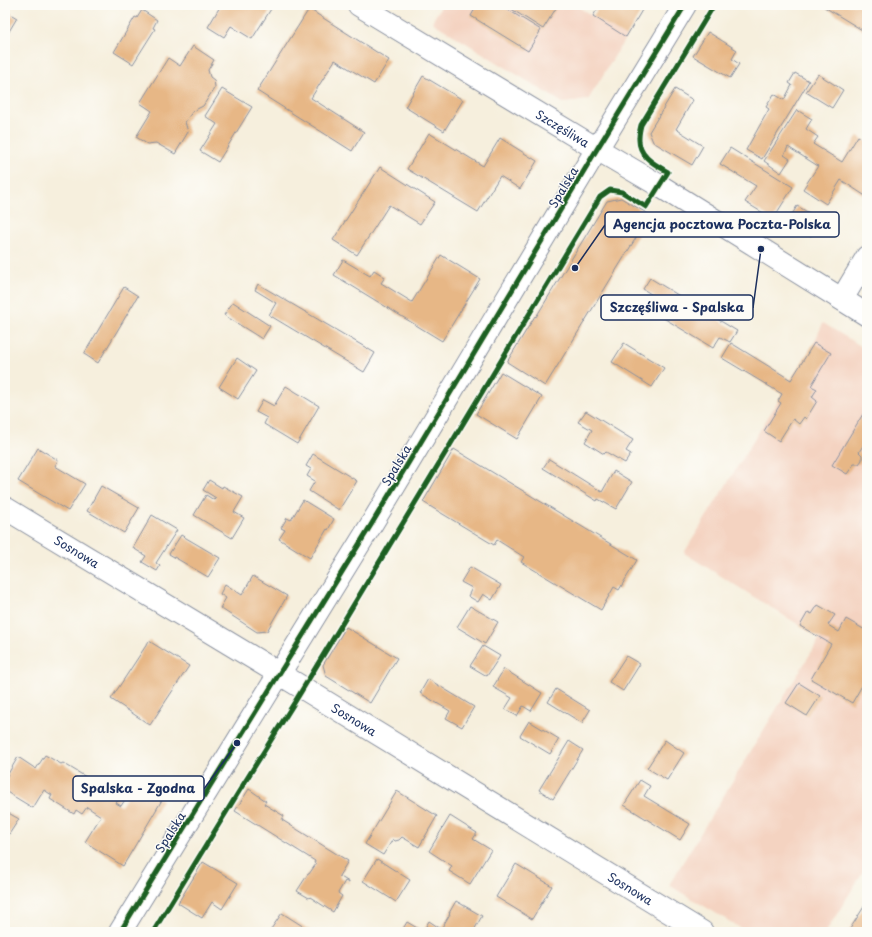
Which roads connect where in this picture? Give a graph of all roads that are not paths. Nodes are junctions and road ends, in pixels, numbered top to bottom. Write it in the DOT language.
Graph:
graph roads {
  1 [pos="359,5"];
  2 [pos="685,5"];
  3 [pos="597,149"];
  4 [pos="867,257"];
  5 [pos="842,299"];
  6 [pos="867,315"];
  7 [pos="5,508"];
  8 [pos="279,674"];
  9 [pos="120,932"];
  10 [pos="702,932"];
  1 -- 3 [label="street, Szczęśliwa"];
  2 -- 3 [label="street, Spalska"];
  3 -- 5 [label="street, Szczęśliwa"];
  3 -- 8 [label="street, Spalska"];
  4 -- 5 [label="street"];
  5 -- 6 [label="street, Szczęśliwa"];
  7 -- 8 [label="street, Sosnowa"];
  8 -- 9 [label="street, Spalska"];
  8 -- 10 [label="street, Sosnowa"];
}
